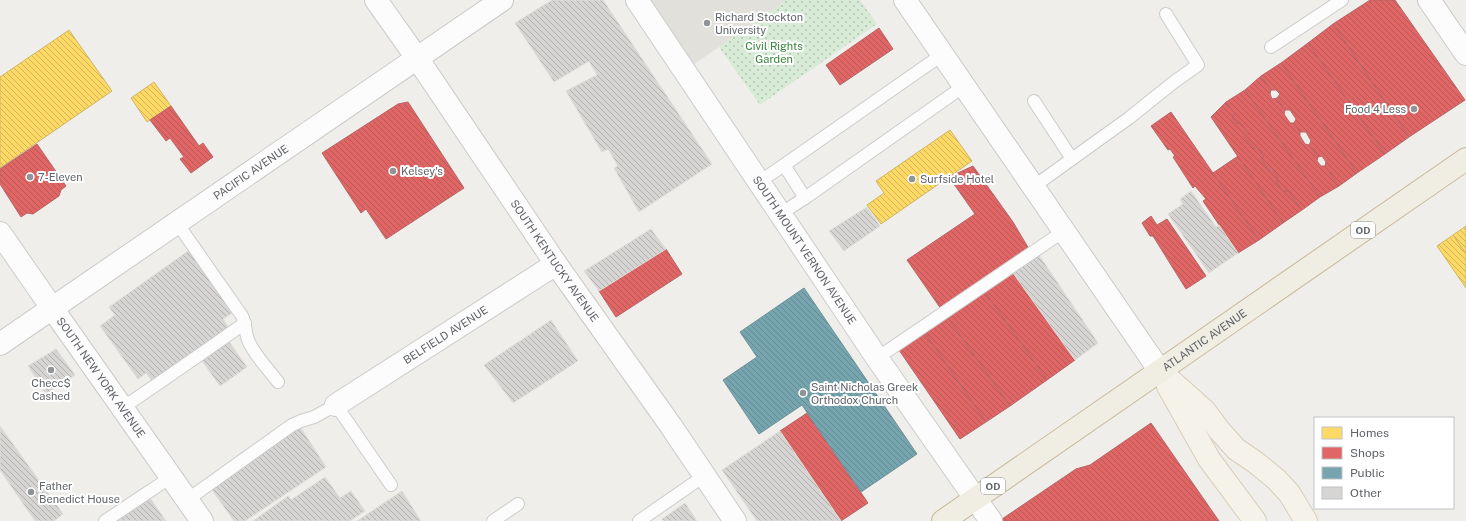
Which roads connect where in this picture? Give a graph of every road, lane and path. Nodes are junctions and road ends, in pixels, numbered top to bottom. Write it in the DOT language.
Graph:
graph roads {
  1 [pos="376,0"];
  2 [pos="502,0"];
  3 [pos="636,0"];
  4 [pos="904,0"];
  5 [pos="1342,0"];
  6 [pos="1429,0"];
  7 [pos="1166,14"];
  8 [pos="1271,47"];
  9 [pos="942,54"];
  10 [pos="1466,54"];
  11 [pos="417,58"];
  12 [pos="964,86"];
  13 [pos="1034,101"];
  14 [pos="1072,158"];
  15 [pos="1466,159"];
  16 [pos="784,165"];
  17 [pos="759,182"];
  18 [pos="1033,187"];
  19 [pos="805,198"];
  20 [pos="780,214"];
  21 [pos="177,223"];
  22 [pos="1064,231"];
  23 [pos="0,233"];
  24 [pos="556,264"];
  25 [pos="52,308"];
  26 [pos="245,322"];
  27 [pos="0,344"];
  28 [pos="877,358"];
  29 [pos="1160,371"];
  30 [pos="278,382"];
  31 [pos="336,405"];
  32 [pos="122,408"];
  33 [pos="704,476"];
  34 [pos="171,477"];
  35 [pos="391,485"];
  36 [pos="975,498"];
  37 [pos="187,500"];
  38 [pos="518,504"];
  39 [pos="105,521"];
  40 [pos="202,521"];
  41 [pos="493,521"];
  42 [pos="639,521"];
  43 [pos="735,521"];
  44 [pos="943,521"];
  45 [pos="991,521"];
  46 [pos="1255,521"];
  47 [pos="1306,521"];
  1 -- 11 [label="street, SOUTH KENTUCKY AVENUE"];
  2 -- 11 [label="street, PACIFIC AVENUE"];
  3 -- 17 [label="street, SOUTH MOUNT VERNON AVENUE"];
  4 -- 9 [label="street"];
  5 -- 8 [label="lane"];
  6 -- 10 [label="street"];
  7 -- 14 [label="lane"];
  9 -- 12 [label="street"];
  9 -- 16 [label="lane"];
  11 -- 21 [label="street, PACIFIC AVENUE"];
  11 -- 24 [label="street, SOUTH KENTUCKY AVENUE"];
  12 -- 18 [label="street"];
  12 -- 19 [label="lane"];
  13 -- 14 [label="lane"];
  14 -- 18 [label="lane"];
  15 -- 29 [label="highway, ATLANTIC AVENUE / OD"];
  16 -- 17 [label="lane"];
  16 -- 19 [label="lane"];
  17 -- 20 [label="street, SOUTH MOUNT VERNON AVENUE"];
  18 -- 22 [label="street"];
  19 -- 20 [label="lane"];
  20 -- 28 [label="street, SOUTH MOUNT VERNON AVENUE"];
  21 -- 25 [label="street, PACIFIC AVENUE"];
  21 -- 26 [label="lane"];
  22 -- 28 [label="lane"];
  22 -- 29 [label="street"];
  23 -- 25 [label="street, SOUTH NEW YORK AVENUE"];
  24 -- 31 [label="street, BELFIELD AVENUE"];
  24 -- 33 [label="street, SOUTH KENTUCKY AVENUE"];
  25 -- 27 [label="street, PACIFIC AVENUE"];
  25 -- 32 [label="street, SOUTH NEW YORK AVENUE"];
  26 -- 30 [label="lane"];
  26 -- 32 [label="lane"];
  28 -- 36 [label="street, SOUTH MOUNT VERNON AVENUE"];
  29 -- 36 [label="highway, ATLANTIC AVENUE / OD"];
  29 -- 46 [label="main road"];
  29 -- 47 [label="main road"];
  31 -- 35 [label="lane"];
  31 -- 37 [label="lane"];
  32 -- 34 [label="street, SOUTH NEW YORK AVENUE"];
  33 -- 42 [label="lane"];
  33 -- 43 [label="street, SOUTH KENTUCKY AVENUE"];
  34 -- 37 [label="street, SOUTH NEW YORK AVENUE"];
  34 -- 39 [label="lane"];
  36 -- 44 [label="highway, ATLANTIC AVENUE / OD"];
  36 -- 45 [label="street, SOUTH MOUNT VERNON AVENUE"];
  37 -- 40 [label="street, SOUTH NEW YORK AVENUE"];
  38 -- 41 [label="lane"];
}
